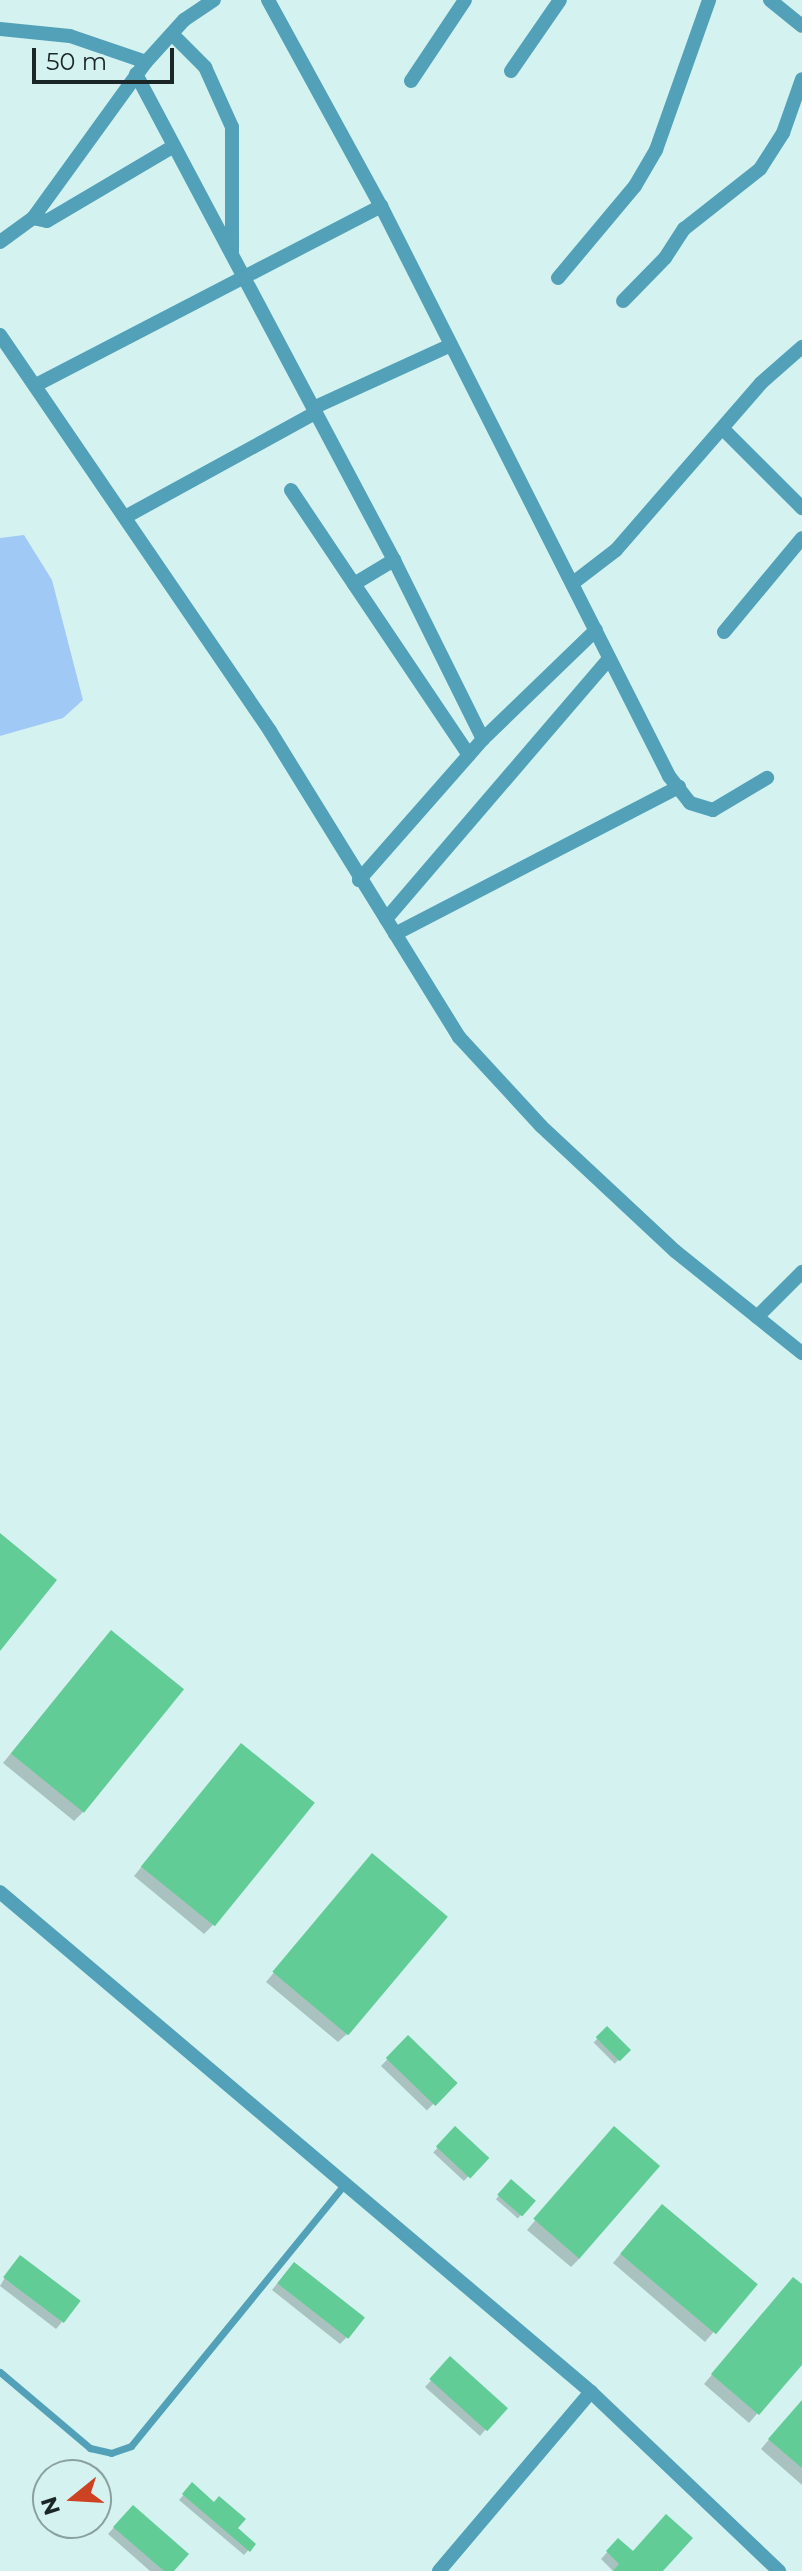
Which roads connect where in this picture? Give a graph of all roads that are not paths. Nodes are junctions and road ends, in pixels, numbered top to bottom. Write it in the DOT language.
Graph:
graph roads {
  1 [pos="214,0"];
  2 [pos="465,0"];
  3 [pos="560,0"];
  4 [pos="709,0"];
  5 [pos="770,0"];
  6 [pos="273,2"];
  7 [pos="802,26"];
  8 [pos="0,29"];
  9 [pos="172,34"];
  10 [pos="146,62"];
  11 [pos="511,71"];
  12 [pos="136,74"];
  13 [pos="802,79"];
  14 [pos="411,81"];
  15 [pos="174,146"];
  16 [pos="381,206"];
  17 [pos="33,218"];
  18 [pos="0,242"];
  19 [pos="232,254"];
  20 [pos="244,276"];
  21 [pos="558,278"];
  22 [pos="623,301"];
  23 [pos="0,335"];
  24 [pos="449,346"];
  25 [pos="799,355"];
  26 [pos="36,385"];
  27 [pos="314,410"];
  28 [pos="723,429"];
  29 [pos="291,490"];
  30 [pos="802,508"];
  31 [pos="127,516"];
  32 [pos="802,538"];
  33 [pos="394,560"];
  34 [pos="573,583"];
  35 [pos="354,584"];
  36 [pos="596,630"];
  37 [pos="724,632"];
  38 [pos="609,659"];
  39 [pos="483,739"];
  40 [pos="469,755"];
  41 [pos="767,778"];
  42 [pos="679,787"];
  43 [pos="359,880"];
  44 [pos="386,919"];
  45 [pos="395,934"];
  46 [pos="802,1272"];
  47 [pos="757,1317"];
  48 [pos="802,1353"];
  49 [pos="0,1892"];
  50 [pos="345,2184"];
  51 [pos="0,2372"];
  52 [pos="591,2392"];
  53 [pos="439,2571"];
  54 [pos="779,2571"];
  1 -- 9 [label="street"];
  2 -- 14 [label="street"];
  3 -- 11 [label="street"];
  4 -- 21 [label="street"];
  5 -- 7 [label="street"];
  6 -- 16 [label="street"];
  8 -- 10 [label="street"];
  9 -- 10 [label="street"];
  9 -- 19 [label="street"];
  10 -- 12 [label="street"];
  12 -- 15 [label="street"];
  12 -- 17 [label="street"];
  13 -- 22 [label="street"];
  15 -- 17 [label="street"];
  15 -- 19 [label="street"];
  16 -- 20 [label="street"];
  16 -- 24 [label="street"];
  17 -- 18 [label="street"];
  19 -- 20 [label="street"];
  20 -- 26 [label="street"];
  20 -- 27 [label="street"];
  23 -- 26 [label="street"];
  24 -- 27 [label="street"];
  24 -- 34 [label="street"];
  25 -- 28 [label="street"];
  26 -- 31 [label="street"];
  27 -- 31 [label="street"];
  27 -- 33 [label="street"];
  28 -- 30 [label="street"];
  28 -- 34 [label="street"];
  29 -- 35 [label="street"];
  31 -- 43 [label="street"];
  32 -- 37 [label="street"];
  33 -- 35 [label="street"];
  33 -- 39 [label="street"];
  34 -- 36 [label="street"];
  35 -- 40 [label="street"];
  36 -- 38 [label="street"];
  36 -- 39 [label="street"];
  38 -- 42 [label="street"];
  38 -- 44 [label="street"];
  39 -- 40 [label="street"];
  40 -- 43 [label="street"];
  41 -- 42 [label="street"];
  42 -- 45 [label="street"];
  43 -- 44 [label="street"];
  44 -- 45 [label="street"];
  45 -- 47 [label="street"];
  46 -- 47 [label="street"];
  47 -- 48 [label="street"];
  49 -- 50 [label="street"];
  50 -- 51 [label="lane"];
  50 -- 52 [label="street"];
  52 -- 53 [label="street"];
  52 -- 54 [label="street"];
}
